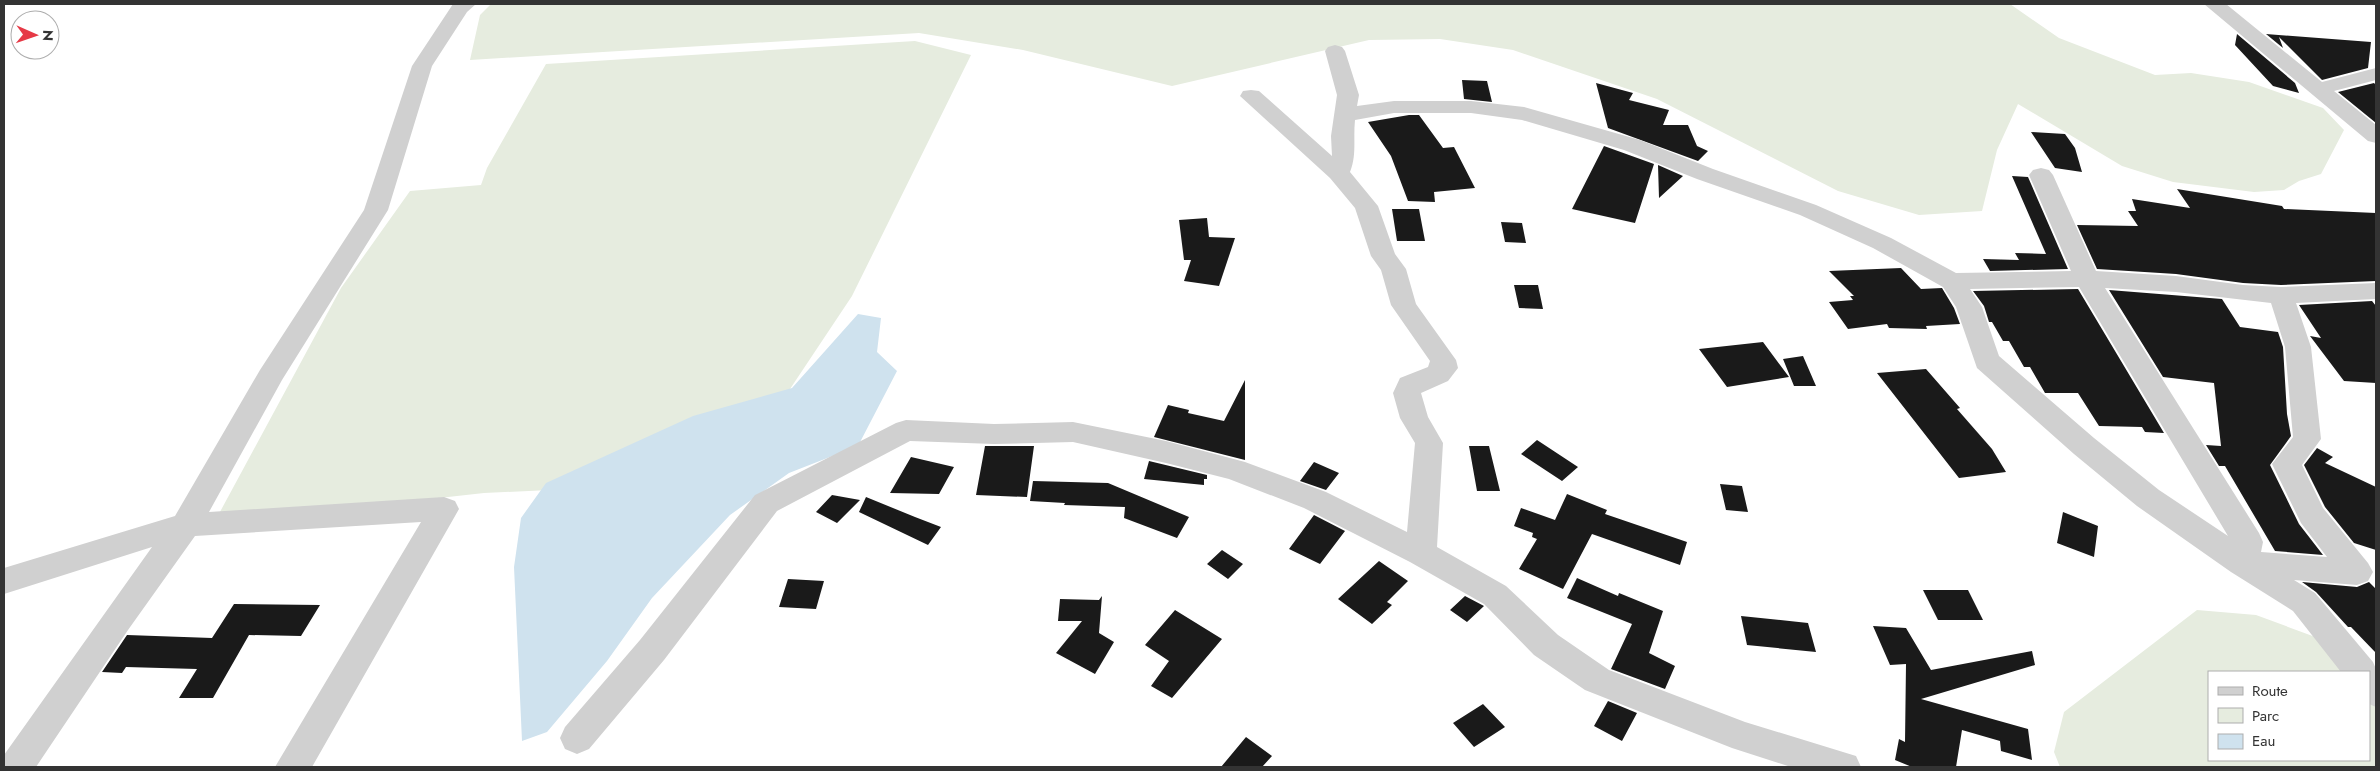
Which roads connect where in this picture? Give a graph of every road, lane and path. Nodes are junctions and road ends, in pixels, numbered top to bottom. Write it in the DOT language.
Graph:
graph roads {
  1 [pos="466,4"];
  2 [pos="2214,4"];
  3 [pos="1335,51"];
  4 [pos="2376,74"];
  5 [pos="2318,89"];
  6 [pos="1251,96"];
  7 [pos="1345,114"];
  8 [pos="2376,136"];
  9 [pos="1338,174"];
  10 [pos="2041,175"];
  11 [pos="2087,279"];
  12 [pos="1952,281"];
  13 [pos="2376,291"];
  14 [pos="2281,295"];
  15 [pos="186,525"];
  16 [pos="1421,553"];
  17 [pos="2242,563"];
  18 [pos="4,581"];
  19 [pos="2360,671"];
  20 [pos="577,738"];
  21 [pos="16,767"];
  22 [pos="293,767"];
  23 [pos="1843,767"];
  1 -- 15 [label="street"];
  2 -- 5 [label="street"];
  3 -- 7 [label="street"];
  4 -- 5 [label="street"];
  5 -- 8 [label="street"];
  6 -- 9 [label="street"];
  7 -- 9 [label="street"];
  7 -- 12 [label="street"];
  9 -- 16 [label="street"];
  10 -- 11 [label="street"];
  11 -- 12 [label="street"];
  11 -- 14 [label="street"];
  11 -- 17 [label="street"];
  12 -- 17 [label="street"];
  13 -- 14 [label="street"];
  14 -- 17 [label="street"];
  15 -- 18 [label="street"];
  15 -- 21 [label="street"];
  15 -- 22 [label="street"];
  16 -- 20 [label="street"];
  16 -- 23 [label="street"];
  17 -- 19 [label="street"];
}
